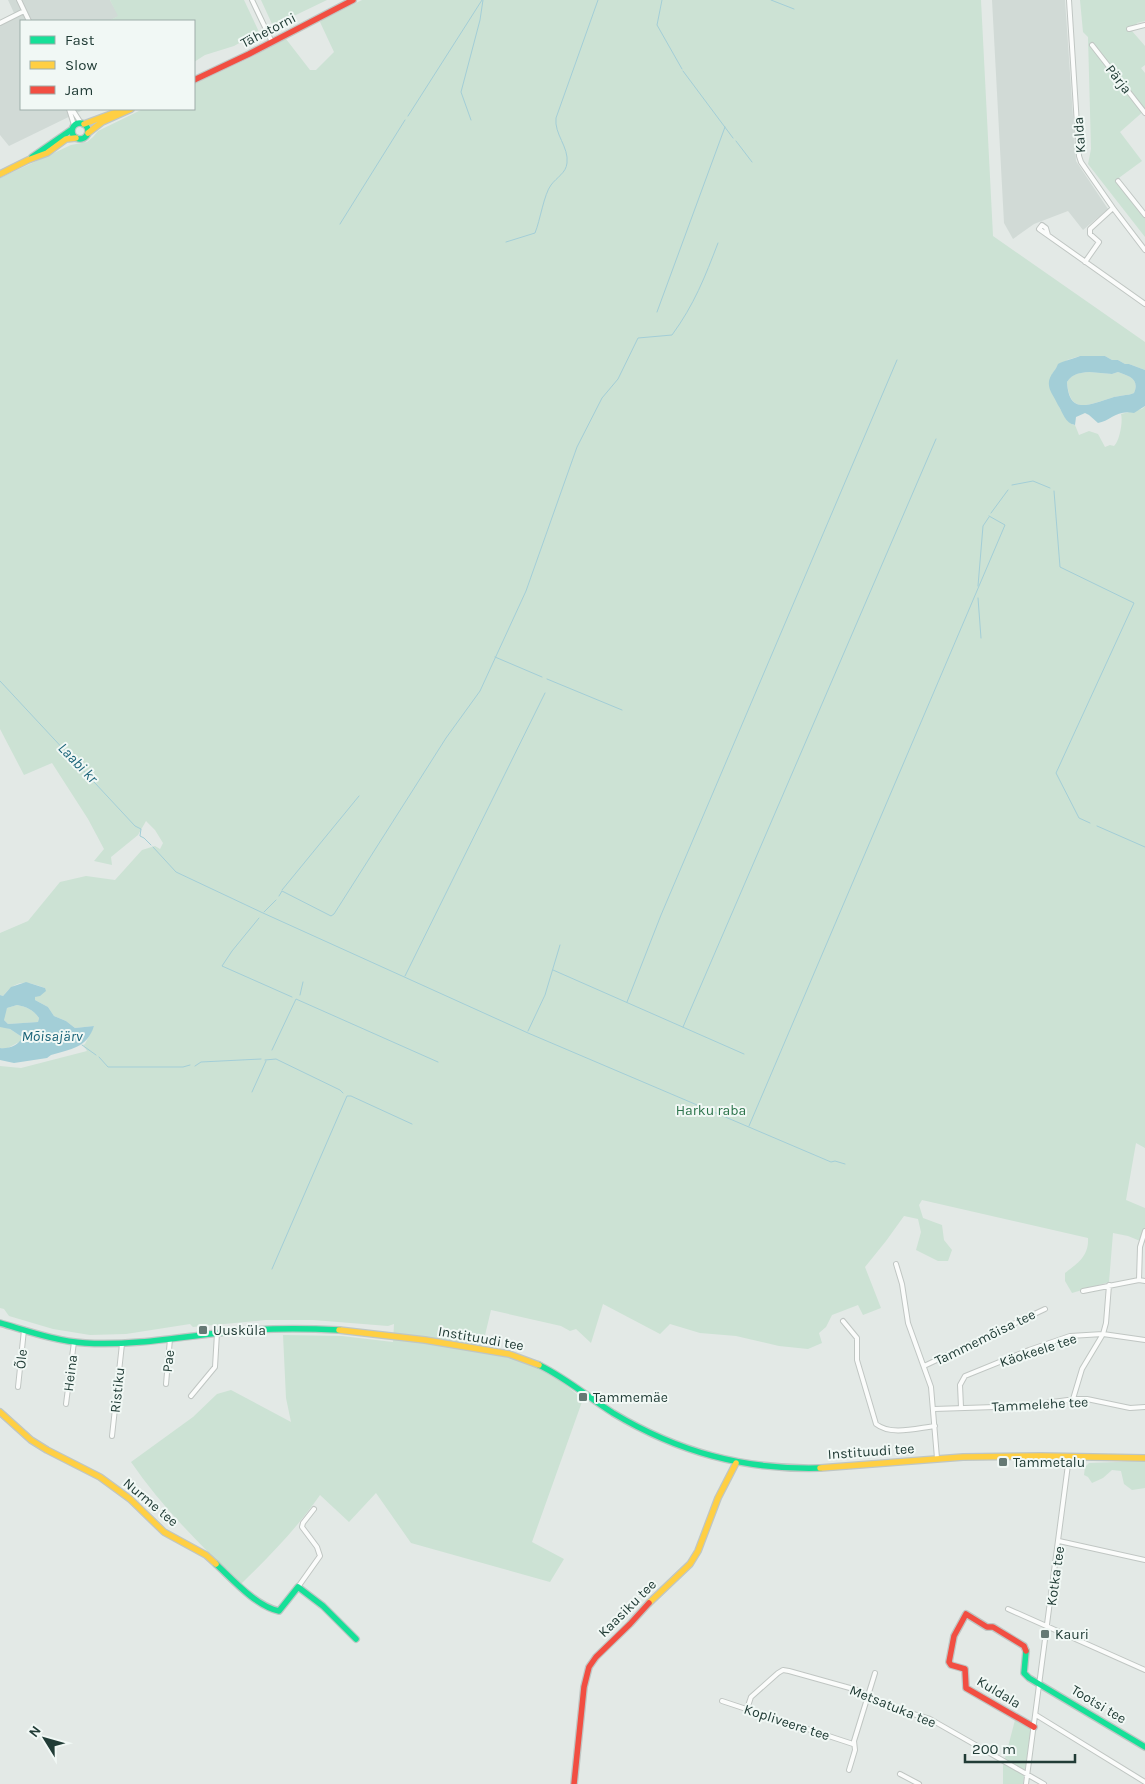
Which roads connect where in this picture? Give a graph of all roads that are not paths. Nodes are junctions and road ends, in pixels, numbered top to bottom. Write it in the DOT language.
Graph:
graph roads {
  1 [pos="19,0"];
  2 [pos="252,0"];
  3 [pos="353,0"];
  4 [pos="1069,0"];
  5 [pos="24,10"];
  6 [pos="29,20"];
  7 [pos="0,23"];
  8 [pos="1145,25"];
  9 [pos="1129,29"];
  10 [pos="272,42"];
  11 [pos="1092,46"];
  12 [pos="195,80"];
  13 [pos="71,110"];
  14 [pos="72,110"];
  15 [pos="122,110"];
  16 [pos="129,110"];
  17 [pos="1145,113"];
  18 [pos="82,123"];
  19 [pos="73,128"];
  20 [pos="88,133"];
  21 [pos="76,138"];
  22 [pos="28,160"];
  23 [pos="0,174"];
  24 [pos="1118,181"];
  25 [pos="1113,208"];
  26 [pos="1145,215"];
  27 [pos="1048,235"];
  28 [pos="1145,250"];
  29 [pos="1086,262"];
  30 [pos="1145,304"];
  31 [pos="1145,1231"];
  32 [pos="896,1264"];
  33 [pos="1139,1280"];
  34 [pos="1145,1281"];
  35 [pos="1109,1285"];
  36 [pos="1083,1291"];
  37 [pos="1045,1309"];
  38 [pos="843,1322"];
  39 [pos="0,1323"];
  40 [pos="24,1330"];
  41 [pos="217,1333"];
  42 [pos="1103,1334"];
  43 [pos="170,1339"];
  44 [pos="1145,1340"];
  45 [pos="74,1342"];
  46 [pos="122,1344"];
  47 [pos="924,1366"];
  48 [pos="166,1384"];
  49 [pos="18,1387"];
  50 [pos="191,1396"];
  51 [pos="1073,1399"];
  52 [pos="66,1404"];
  53 [pos="961,1407"];
  54 [pos="1145,1407"];
  55 [pos="934,1409"];
  56 [pos="0,1412"];
  57 [pos="935,1426"];
  58 [pos="112,1436"];
  59 [pos="1069,1457"];
  60 [pos="936,1458"];
  61 [pos="1145,1458"];
  62 [pos="736,1463"];
  63 [pos="314,1509"];
  64 [pos="1059,1541"];
  65 [pos="1145,1560"];
  66 [pos="298,1588"];
  67 [pos="1008,1609"];
  68 [pos="1048,1626"];
  69 [pos="356,1639"];
  70 [pos="965,1669"];
  71 [pos="1145,1670"];
  72 [pos="875,1673"];
  73 [pos="1040,1683"];
  74 [pos="868,1697"];
  75 [pos="722,1701"];
  76 [pos="747,1709"];
  77 [pos="1036,1715"];
  78 [pos="1034,1727"];
  79 [pos="853,1744"];
  80 [pos="1145,1747"];
  81 [pos="849,1770"];
  82 [pos="900,1774"];
  83 [pos="1028,1774"];
  84 [pos="1145,1782"];
  85 [pos="574,1784"];
  86 [pos="919,1784"];
  87 [pos="1026,1784"];
  88 [pos="1044,1784"];
  1 -- 5 [label="street"];
  2 -- 10 [label="street"];
  3 -- 10 [label="street, Tähetorni"];
  4 -- 25 [label="street, Kalda"];
  5 -- 6 [label="street"];
  5 -- 7 [label="street"];
  8 -- 9 [label="street"];
  10 -- 12 [label="street, Tähetorni"];
  11 -- 17 [label="street, Pärja"];
  13 -- 19 [label="street"];
  14 -- 18 [label="street"];
  15 -- 18 [label="street"];
  16 -- 20 [label="street"];
  18 -- 19 [label="street"];
  18 -- 20 [label="street"];
  19 -- 21 [label="street"];
  19 -- 22 [label="street"];
  20 -- 21 [label="street"];
  21 -- 22 [label="street"];
  22 -- 23 [label="street"];
  24 -- 26 [label="street"];
  25 -- 28 [label="street, Kalda"];
  25 -- 29 [label="street"];
  27 -- 29 [label="street"];
  29 -- 30 [label="street"];
  31 -- 33 [label="street"];
  32 -- 47 [label="street"];
  33 -- 34 [label="street"];
  33 -- 35 [label="street"];
  35 -- 36 [label="street"];
  35 -- 42 [label="street"];
  37 -- 47 [label="street, Tammemõisa tee"];
  38 -- 57 [label="street"];
  39 -- 40 [label="street, Instituudi tee"];
  40 -- 45 [label="street, Instituudi tee"];
  40 -- 49 [label="street, Õle"];
  41 -- 43 [label="street, Instituudi tee"];
  41 -- 50 [label="street"];
  41 -- 62 [label="street, Instituudi tee"];
  42 -- 44 [label="street, Käokeele tee"];
  42 -- 51 [label="street"];
  42 -- 53 [label="street, Käokeele tee"];
  43 -- 46 [label="street, Instituudi tee"];
  43 -- 48 [label="street, Pae"];
  45 -- 46 [label="street, Instituudi tee"];
  45 -- 52 [label="street, Heina"];
  46 -- 58 [label="street, Ristiku"];
  47 -- 55 [label="street"];
  51 -- 53 [label="street, Tammelehe tee"];
  51 -- 54 [label="street, Tammelehe tee"];
  53 -- 55 [label="street, Tammelehe tee"];
  55 -- 57 [label="street"];
  56 -- 66 [label="street, Nurme tee"];
  57 -- 60 [label="street"];
  59 -- 60 [label="street, Instituudi tee"];
  59 -- 61 [label="street, Instituudi tee"];
  59 -- 64 [label="street, Kotka tee"];
  60 -- 62 [label="street, Instituudi tee"];
  62 -- 85 [label="street, Kaasiku tee"];
  63 -- 66 [label="street"];
  64 -- 65 [label="street"];
  64 -- 68 [label="street, Kotka tee"];
  66 -- 69 [label="street"];
  67 -- 68 [label="street"];
  68 -- 71 [label="street"];
  68 -- 73 [label="street, Kotka tee"];
  70 -- 73 [label="street, Tootsi tee"];
  70 -- 78 [label="street, Kuldala"];
  72 -- 74 [label="street"];
  73 -- 77 [label="street, Kotka tee"];
  73 -- 80 [label="street, Tootsi tee"];
  74 -- 76 [label="street, Metsatuka tee"];
  74 -- 79 [label="street"];
  74 -- 83 [label="street, Metsatuka tee"];
  75 -- 76 [label="street, Kopliveere tee"];
  76 -- 79 [label="street, Kopliveere tee"];
  77 -- 78 [label="street, Kotka tee"];
  77 -- 84 [label="street"];
  78 -- 83 [label="street, Kotka tee"];
  79 -- 81 [label="street"];
  82 -- 86 [label="street"];
  83 -- 87 [label="street, Kotka tee"];
  83 -- 88 [label="street, Metsatuka tee"];
}
